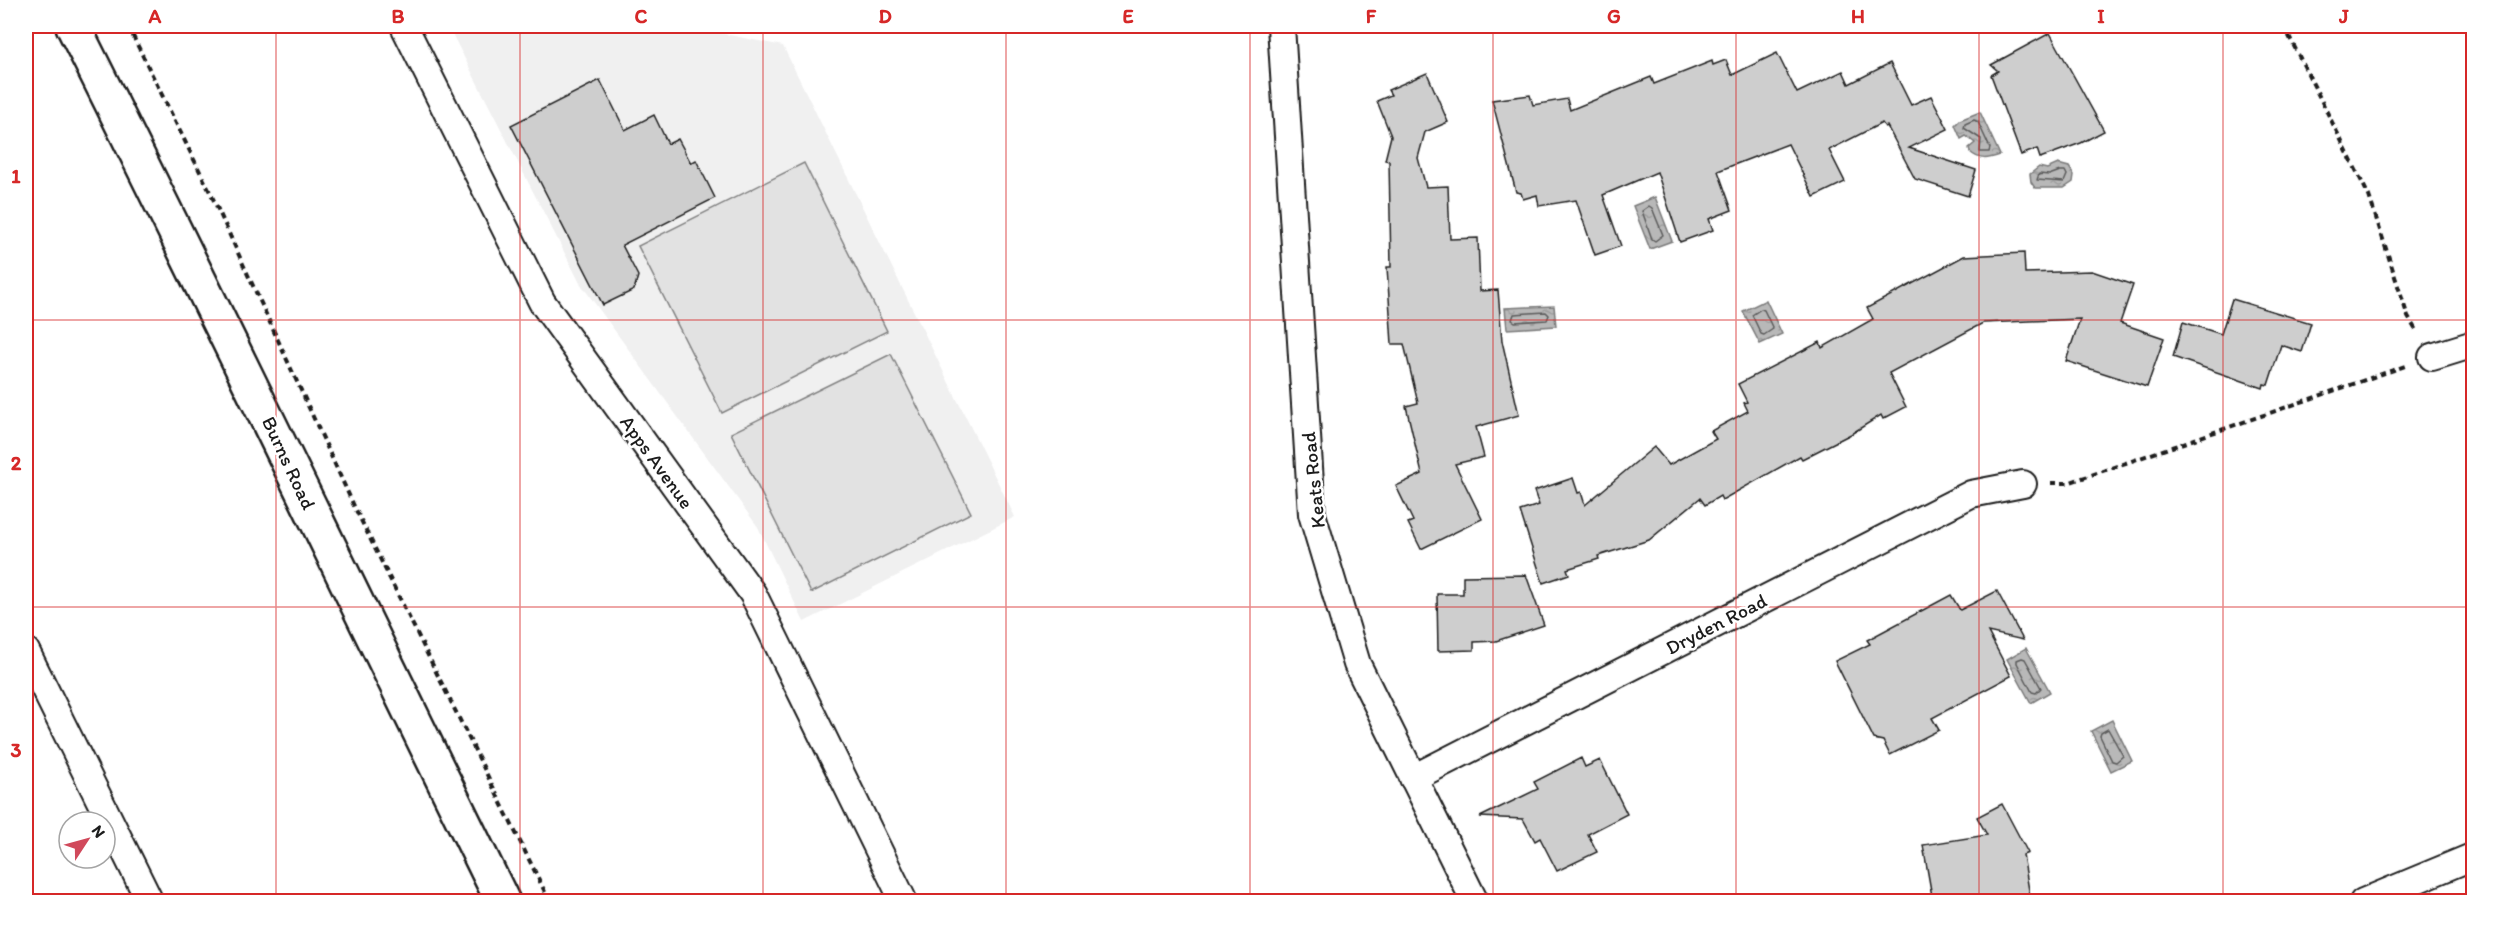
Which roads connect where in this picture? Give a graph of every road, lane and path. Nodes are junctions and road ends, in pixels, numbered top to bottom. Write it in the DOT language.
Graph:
graph roads {
  1 [pos="73,26"];
  2 [pos="128,26"];
  3 [pos="404,26"];
  4 [pos="1281,26"];
  5 [pos="2284,26"];
  6 [pos="2474,344"];
  7 [pos="2432,357"];
  8 [pos="2023,484"];
  9 [pos="26,651"];
  10 [pos="1413,777"];
  11 [pos="2474,856"];
  12 [pos="150,902"];
  13 [pos="503,902"];
  14 [pos="550,902"];
  15 [pos="904,902"];
  16 [pos="1475,902"];
  17 [pos="2363,902"];
  1 -- 13 [label="main road, Burns Road"];
  2 -- 14 [label="path"];
  3 -- 15 [label="street, Apps Avenue"];
  4 -- 10 [label="street, Keats Road"];
  5 -- 7 [label="path"];
  6 -- 7 [label="street"];
  7 -- 8 [label="path"];
  8 -- 10 [label="street, Dryden Road"];
  9 -- 12 [label="street"];
  10 -- 16 [label="street, Keats Road"];
  11 -- 17 [label="street"];
}
